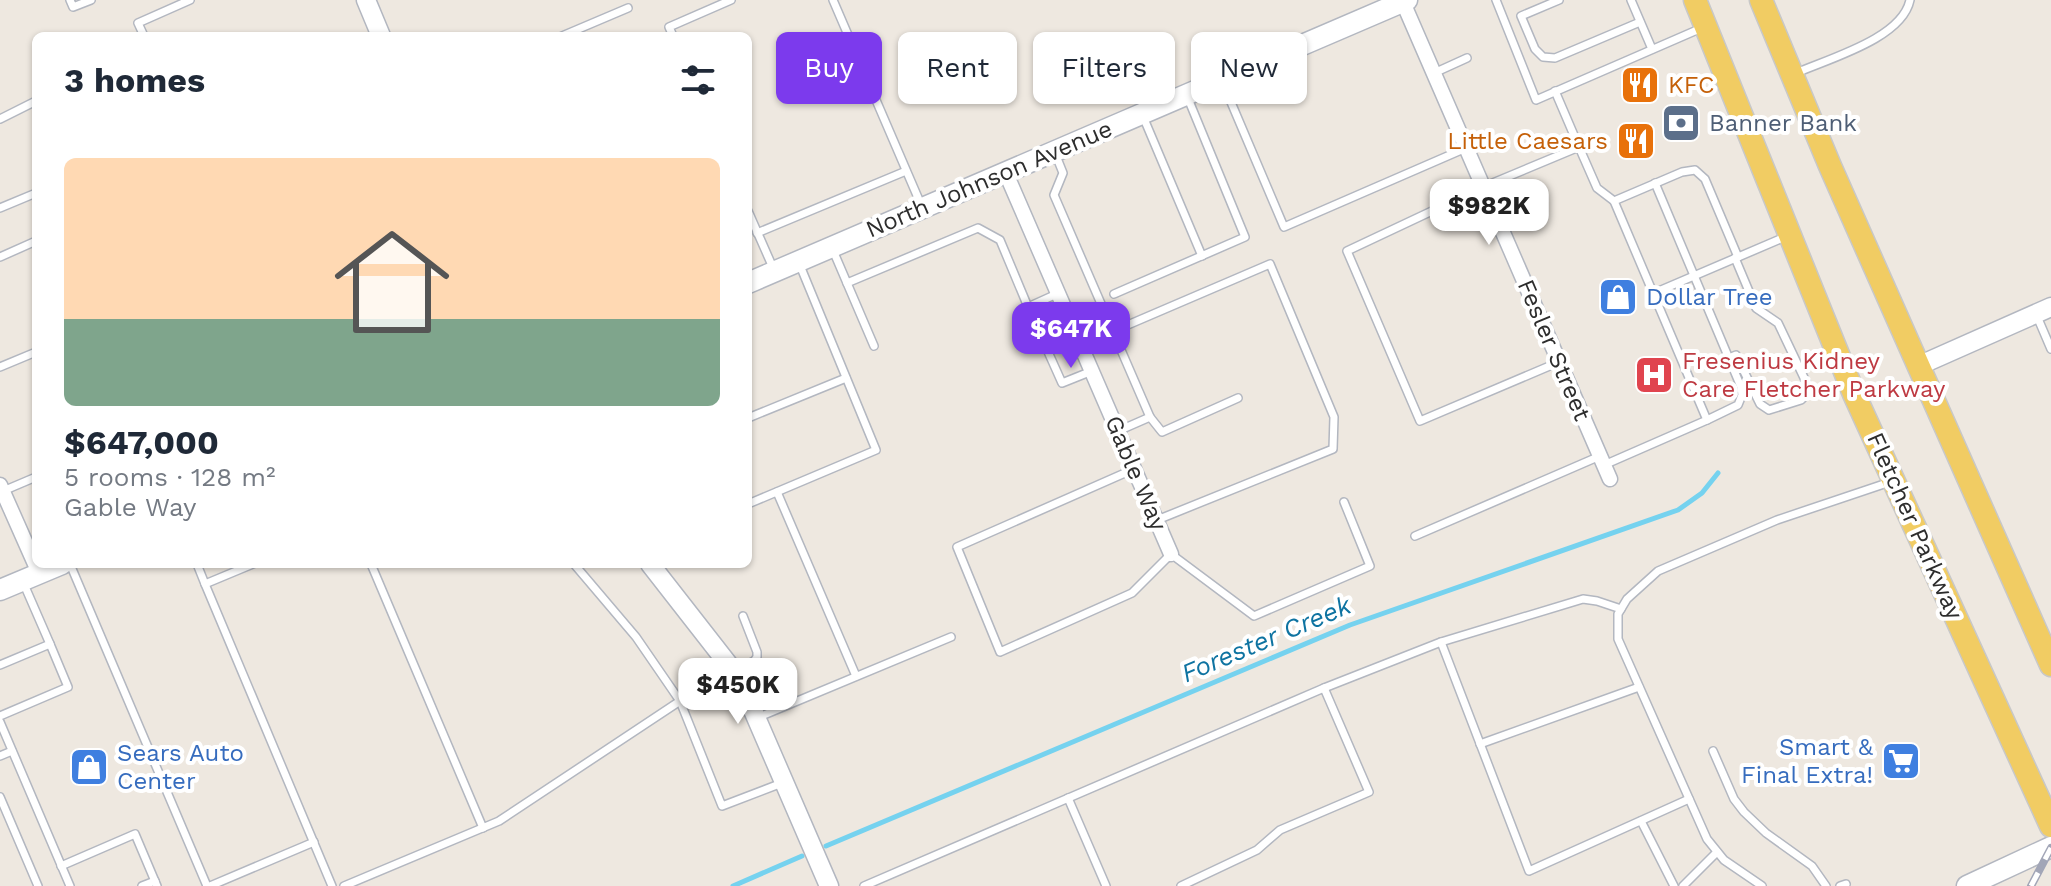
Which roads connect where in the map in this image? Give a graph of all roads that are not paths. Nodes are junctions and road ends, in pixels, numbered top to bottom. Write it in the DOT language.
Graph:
graph roads {
  1 [pos="70,0"];
  2 [pos="91,0"];
  3 [pos="190,0"];
  4 [pos="366,0"];
  5 [pos="731,0"];
  6 [pos="833,0"];
  7 [pos="1496,0"];
  8 [pos="1559,0"];
  9 [pos="1631,0"];
  10 [pos="1695,0"];
  11 [pos="1761,0"];
  12 [pos="1910,0"];
  13 [pos="1404,1"];
  14 [pos="628,8"];
  15 [pos="1640,22"];
  16 [pos="1706,26"];
  17 [pos="142,32"];
  18 [pos="379,32"];
  19 [pos="571,32"];
  20 [pos="671,32"];
  21 [pos="1307,42"];
  22 [pos="1652,49"];
  23 [pos="1467,58"];
  24 [pos="1434,73"];
  25 [pos="1792,75"];
  26 [pos="1555,91"];
  27 [pos="1191,92"];
  28 [pos="1186,94"];
  29 [pos="32,103"];
  30 [pos="1232,104"];
  31 [pos="1142,113"];
  32 [pos="0,119"];
  33 [pos="1579,147"];
  34 [pos="1466,148"];
  35 [pos="1054,150"];
  36 [pos="906,171"];
  37 [pos="1005,171"];
  38 [pos="1655,183"];
  39 [pos="1483,187"];
  40 [pos="32,195"];
  41 [pos="1614,201"];
  42 [pos="922,207"];
  43 [pos="0,208"];
  44 [pos="752,221"];
  45 [pos="757,233"];
  46 [pos="1791,234"];
  47 [pos="32,243"];
  48 [pos="832,247"];
  49 [pos="1202,256"];
  50 [pos="0,257"];
  51 [pos="1736,258"];
  52 [pos="798,261"];
  53 [pos="775,272"];
  54 [pos="1694,276"];
  55 [pos="752,281"];
  56 [pos="847,283"];
  57 [pos="1059,293"];
  58 [pos="1654,293"];
  59 [pos="1114,294"];
  60 [pos="1028,307"];
  61 [pos="2044,310"];
  62 [pos="1113,332"];
  63 [pos="1081,345"];
  64 [pos="874,346"];
  65 [pos="2051,349"];
  66 [pos="32,354"];
  67 [pos="1729,358"];
  68 [pos="1559,362"];
  69 [pos="1918,366"];
  70 [pos="0,367"];
  71 [pos="1092,371"];
  72 [pos="846,378"];
  73 [pos="1238,398"];
  74 [pos="752,416"];
  75 [pos="1150,417"];
  76 [pos="1707,420"];
  77 [pos="1118,431"];
  78 [pos="1605,467"];
  79 [pos="1134,469"];
  80 [pos="32,478"];
  81 [pos="1896,480"];
  82 [pos="1,488"];
  83 [pos="777,492"];
  84 [pos="752,502"];
  85 [pos="1344,502"];
  86 [pos="1157,520"];
  87 [pos="1415,536"];
  88 [pos="1171,554"];
  89 [pos="52,568"];
  90 [pos="72,568"];
  91 [pos="199,568"];
  92 [pos="243,568"];
  93 [pos="373,568"];
  94 [pos="577,568"];
  95 [pos="653,568"];
  96 [pos="30,577"];
  97 [pos="205,584"];
  98 [pos="0,590"];
  99 [pos="1621,609"];
  100 [pos="743,616"];
  101 [pos="951,637"];
  102 [pos="1441,642"];
  103 [pos="50,644"];
  104 [pos="0,665"];
  105 [pos="2051,665"];
  106 [pos="735,672"];
  107 [pos="856,676"];
  108 [pos="1639,687"];
  109 [pos="1324,688"];
  110 [pos="680,701"];
  111 [pos="757,718"];
  112 [pos="0,719"];
  113 [pos="2,734"];
  114 [pos="1480,744"];
  115 [pos="12,751"];
  116 [pos="1713,751"];
  117 [pos="0,756"];
  118 [pos="785,782"];
  119 [pos="0,797"];
  120 [pos="1068,798"];
  121 [pos="1689,799"];
  122 [pos="1641,821"];
  123 [pos="2051,826"];
  124 [pos="483,828"];
  125 [pos="314,842"];
  126 [pos="2051,847"];
  127 [pos="1717,852"];
  128 [pos="61,866"];
  129 [pos="156,884"];
  130 [pos="38,886"];
  131 [pos="70,886"];
  132 [pos="142,886"];
  133 [pos="208,886"];
  134 [pos="332,886"];
  135 [pos="344,886"];
  136 [pos="829,886"];
  137 [pos="864,886"];
  138 [pos="1106,886"];
  139 [pos="1181,886"];
  140 [pos="1674,886"];
  141 [pos="1683,886"];
  142 [pos="1762,886"];
  143 [pos="1826,886"];
  144 [pos="1967,886"];
  1 -- 2 [label="lane"];
  3 -- 17 [label="lane"];
  4 -- 18 [label="street"];
  5 -- 20 [label="lane"];
  6 -- 36 [label="lane"];
  7 -- 26 [label="lane"];
  8 -- 15 [label="lane"];
  9 -- 15 [label="lane"];
  10 -- 16 [label="main road, Fletcher Parkway"];
  11 -- 25 [label="main road"];
  12 -- 25 [label="lane"];
  13 -- 21 [label="main road, North Johnson Avenue"];
  13 -- 24 [label="street, Fesler Street"];
  14 -- 19 [label="lane"];
  15 -- 22 [label="lane"];
  16 -- 22 [label="lane"];
  16 -- 46 [label="main road, Fletcher Parkway"];
  22 -- 26 [label="lane"];
  23 -- 24 [label="lane"];
  24 -- 34 [label="street, Fesler Street"];
  25 -- 69 [label="main road"];
  26 -- 33 [label="lane"];
  27 -- 28 [label="main road, North Johnson Avenue"];
  28 -- 31 [label="main road, North Johnson Avenue"];
  28 -- 49 [label="lane"];
  29 -- 32 [label="lane"];
  30 -- 34 [label="lane"];
  31 -- 35 [label="main road, North Johnson Avenue"];
  31 -- 49 [label="lane"];
  33 -- 39 [label="lane"];
  33 -- 41 [label="lane"];
  34 -- 39 [label="street, Fesler Street"];
  35 -- 37 [label="main road, North Johnson Avenue"];
  35 -- 62 [label="lane"];
  36 -- 42 [label="lane"];
  36 -- 45 [label="lane"];
  37 -- 42 [label="main road, North Johnson Avenue"];
  37 -- 57 [label="street, Gable Way"];
  38 -- 41 [label="lane"];
  38 -- 51 [label="lane"];
  38 -- 54 [label="lane"];
  39 -- 68 [label="street, Fesler Street"];
  39 -- 68 [label="lane"];
  40 -- 43 [label="lane"];
  41 -- 58 [label="lane"];
  42 -- 48 [label="main road, North Johnson Avenue"];
  44 -- 45 [label="lane"];
  45 -- 53 [label="lane"];
  46 -- 51 [label="lane"];
  46 -- 81 [label="main road, Fletcher Parkway"];
  47 -- 50 [label="lane"];
  48 -- 52 [label="main road, North Johnson Avenue"];
  48 -- 56 [label="lane"];
  49 -- 59 [label="lane"];
  51 -- 54 [label="lane"];
  51 -- 67 [label="lane"];
  52 -- 53 [label="main road, North Johnson Avenue"];
  52 -- 72 [label="lane"];
  53 -- 55 [label="main road, North Johnson Avenue"];
  54 -- 58 [label="lane"];
  54 -- 67 [label="lane"];
  56 -- 60 [label="lane"];
  56 -- 64 [label="lane"];
  57 -- 60 [label="lane"];
  57 -- 63 [label="street, Gable Way"];
  58 -- 76 [label="lane"];
  60 -- 71 [label="lane"];
  61 -- 65 [label="lane"];
  61 -- 69 [label="street"];
  62 -- 63 [label="lane"];
  62 -- 75 [label="lane"];
  62 -- 86 [label="lane"];
  63 -- 71 [label="street, Gable Way"];
  66 -- 70 [label="lane"];
  67 -- 76 [label="lane"];
  68 -- 78 [label="street, Fesler Street"];
  69 -- 105 [label="main road"];
  71 -- 77 [label="street, Gable Way"];
  72 -- 74 [label="lane"];
  72 -- 83 [label="lane"];
  73 -- 75 [label="lane"];
  75 -- 77 [label="lane"];
  76 -- 78 [label="lane"];
  77 -- 79 [label="street, Gable Way"];
  78 -- 87 [label="lane"];
  79 -- 86 [label="street, Gable Way"];
  79 -- 88 [label="lane"];
  80 -- 82 [label="lane"];
  81 -- 99 [label="lane"];
  81 -- 123 [label="main road, Fletcher Parkway"];
  82 -- 96 [label="street"];
  83 -- 84 [label="lane"];
  83 -- 107 [label="lane"];
  85 -- 88 [label="lane"];
  86 -- 88 [label="street, Gable Way"];
  89 -- 96 [label="main road"];
  90 -- 133 [label="lane"];
  91 -- 97 [label="lane"];
  92 -- 97 [label="lane"];
  93 -- 124 [label="lane"];
  94 -- 110 [label="lane"];
  95 -- 106 [label="street"];
  96 -- 98 [label="main road"];
  96 -- 103 [label="lane"];
  97 -- 125 [label="lane"];
  99 -- 102 [label="lane"];
  99 -- 108 [label="lane"];
  100 -- 106 [label="lane"];
  101 -- 107 [label="lane"];
  102 -- 109 [label="lane"];
  102 -- 114 [label="lane"];
  103 -- 104 [label="lane"];
  103 -- 112 [label="lane"];
  106 -- 110 [label="lane"];
  106 -- 111 [label="street"];
  107 -- 111 [label="lane"];
  108 -- 114 [label="lane"];
  108 -- 121 [label="lane"];
  109 -- 120 [label="lane"];
  109 -- 139 [label="lane"];
  110 -- 118 [label="lane"];
  110 -- 124 [label="lane"];
  111 -- 118 [label="street"];
  112 -- 113 [label="lane"];
  113 -- 115 [label="lane"];
  114 -- 122 [label="lane"];
  115 -- 117 [label="lane"];
  115 -- 128 [label="lane"];
  116 -- 143 [label="lane"];
  118 -- 136 [label="street"];
  119 -- 130 [label="lane"];
  120 -- 137 [label="lane"];
  120 -- 138 [label="lane"];
  121 -- 122 [label="lane"];
  121 -- 127 [label="lane"];
  122 -- 140 [label="lane"];
  124 -- 135 [label="lane"];
  125 -- 133 [label="lane"];
  125 -- 134 [label="lane"];
  126 -- 144 [label="main road"];
  127 -- 141 [label="lane"];
  127 -- 142 [label="lane"];
  128 -- 129 [label="lane"];
  128 -- 131 [label="lane"];
  129 -- 132 [label="lane"];
}
